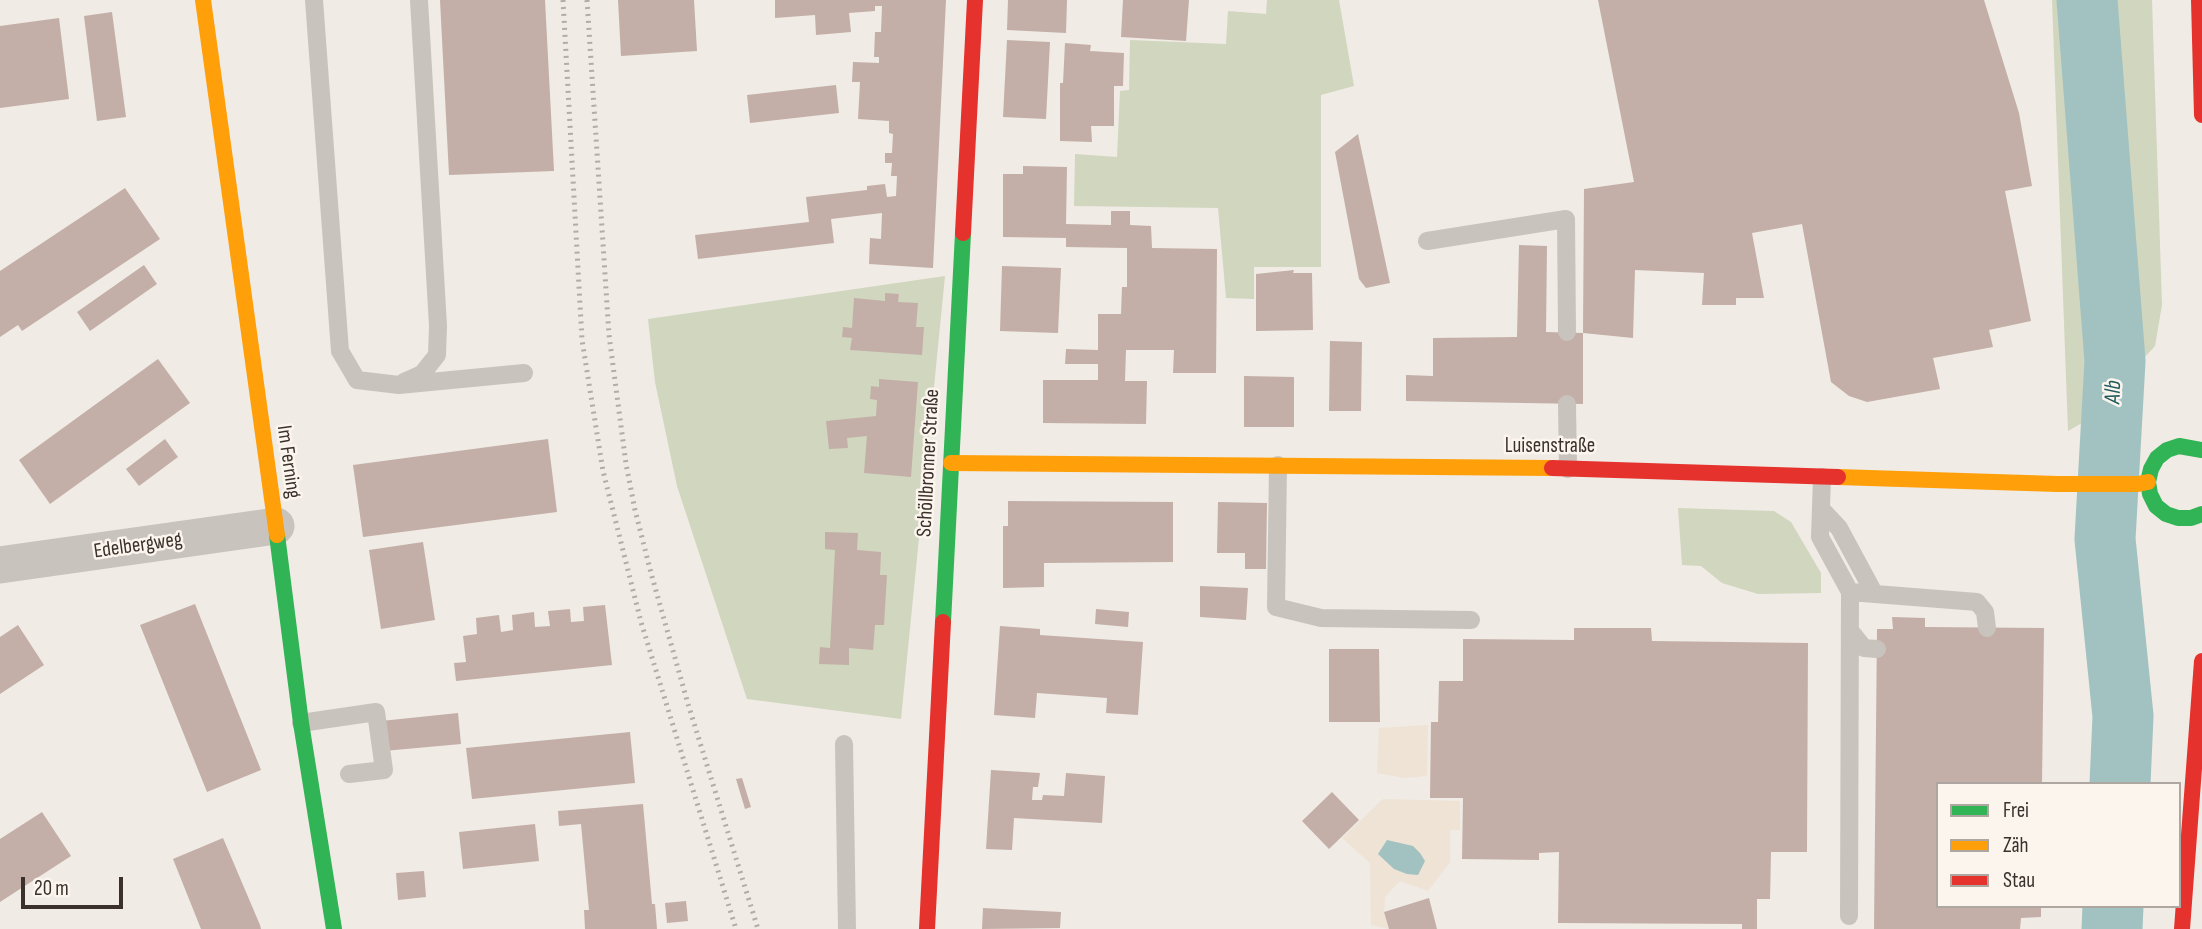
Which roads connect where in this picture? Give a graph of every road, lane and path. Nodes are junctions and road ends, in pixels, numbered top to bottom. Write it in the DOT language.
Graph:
graph roads {
  1 [pos="203,0"];
  2 [pos="314,0"];
  3 [pos="419,0"];
  4 [pos="975,0"];
  5 [pos="2199,0"];
  6 [pos="2202,115"];
  7 [pos="1427,241"];
  8 [pos="1567,332"];
  9 [pos="524,373"];
  10 [pos="399,385"];
  11 [pos="1567,404"];
  12 [pos="2202,450"];
  13 [pos="951,463"];
  14 [pos="1278,465"];
  15 [pos="1568,469"];
  16 [pos="1822,477"];
  17 [pos="2143,483"];
  18 [pos="1823,511"];
  19 [pos="2202,514"];
  20 [pos="276,526"];
  21 [pos="0,565"];
  22 [pos="1850,592"];
  23 [pos="1874,593"];
  24 [pos="1471,620"];
  25 [pos="1987,628"];
  26 [pos="1851,632"];
  27 [pos="1877,649"];
  28 [pos="2202,661"];
  29 [pos="301,723"];
  30 [pos="844,744"];
  31 [pos="349,774"];
  32 [pos="1849,916"];
  33 [pos="334,929"];
  34 [pos="847,929"];
  35 [pos="928,929"];
  36 [pos="2182,929"];
  1 -- 20 [label="main road, Im Ferning"];
  2 -- 10 [label="lane"];
  3 -- 10 [label="lane"];
  4 -- 13 [label="main road, Schöllbronner Straße"];
  5 -- 6 [label="main road"];
  7 -- 8 [label="lane"];
  9 -- 10 [label="lane"];
  11 -- 15 [label="lane"];
  12 -- 17 [label="main road"];
  13 -- 14 [label="main road, Luisenstraße"];
  13 -- 35 [label="main road, Schöllbronner Straße"];
  14 -- 15 [label="main road, Luisenstraße"];
  14 -- 24 [label="lane"];
  15 -- 16 [label="main road, Luisenstraße"];
  16 -- 17 [label="main road, Luisenstraße"];
  16 -- 18 [label="lane"];
  17 -- 19 [label="main road"];
  18 -- 22 [label="lane"];
  18 -- 23 [label="lane"];
  20 -- 21 [label="street, Edelbergweg"];
  20 -- 29 [label="main road, Im Ferning"];
  22 -- 23 [label="lane"];
  22 -- 26 [label="lane"];
  23 -- 25 [label="lane"];
  26 -- 27 [label="lane"];
  26 -- 32 [label="lane"];
  28 -- 36 [label="main road"];
  29 -- 31 [label="lane"];
  29 -- 33 [label="main road, Im Ferning"];
  30 -- 34 [label="lane"];
}
